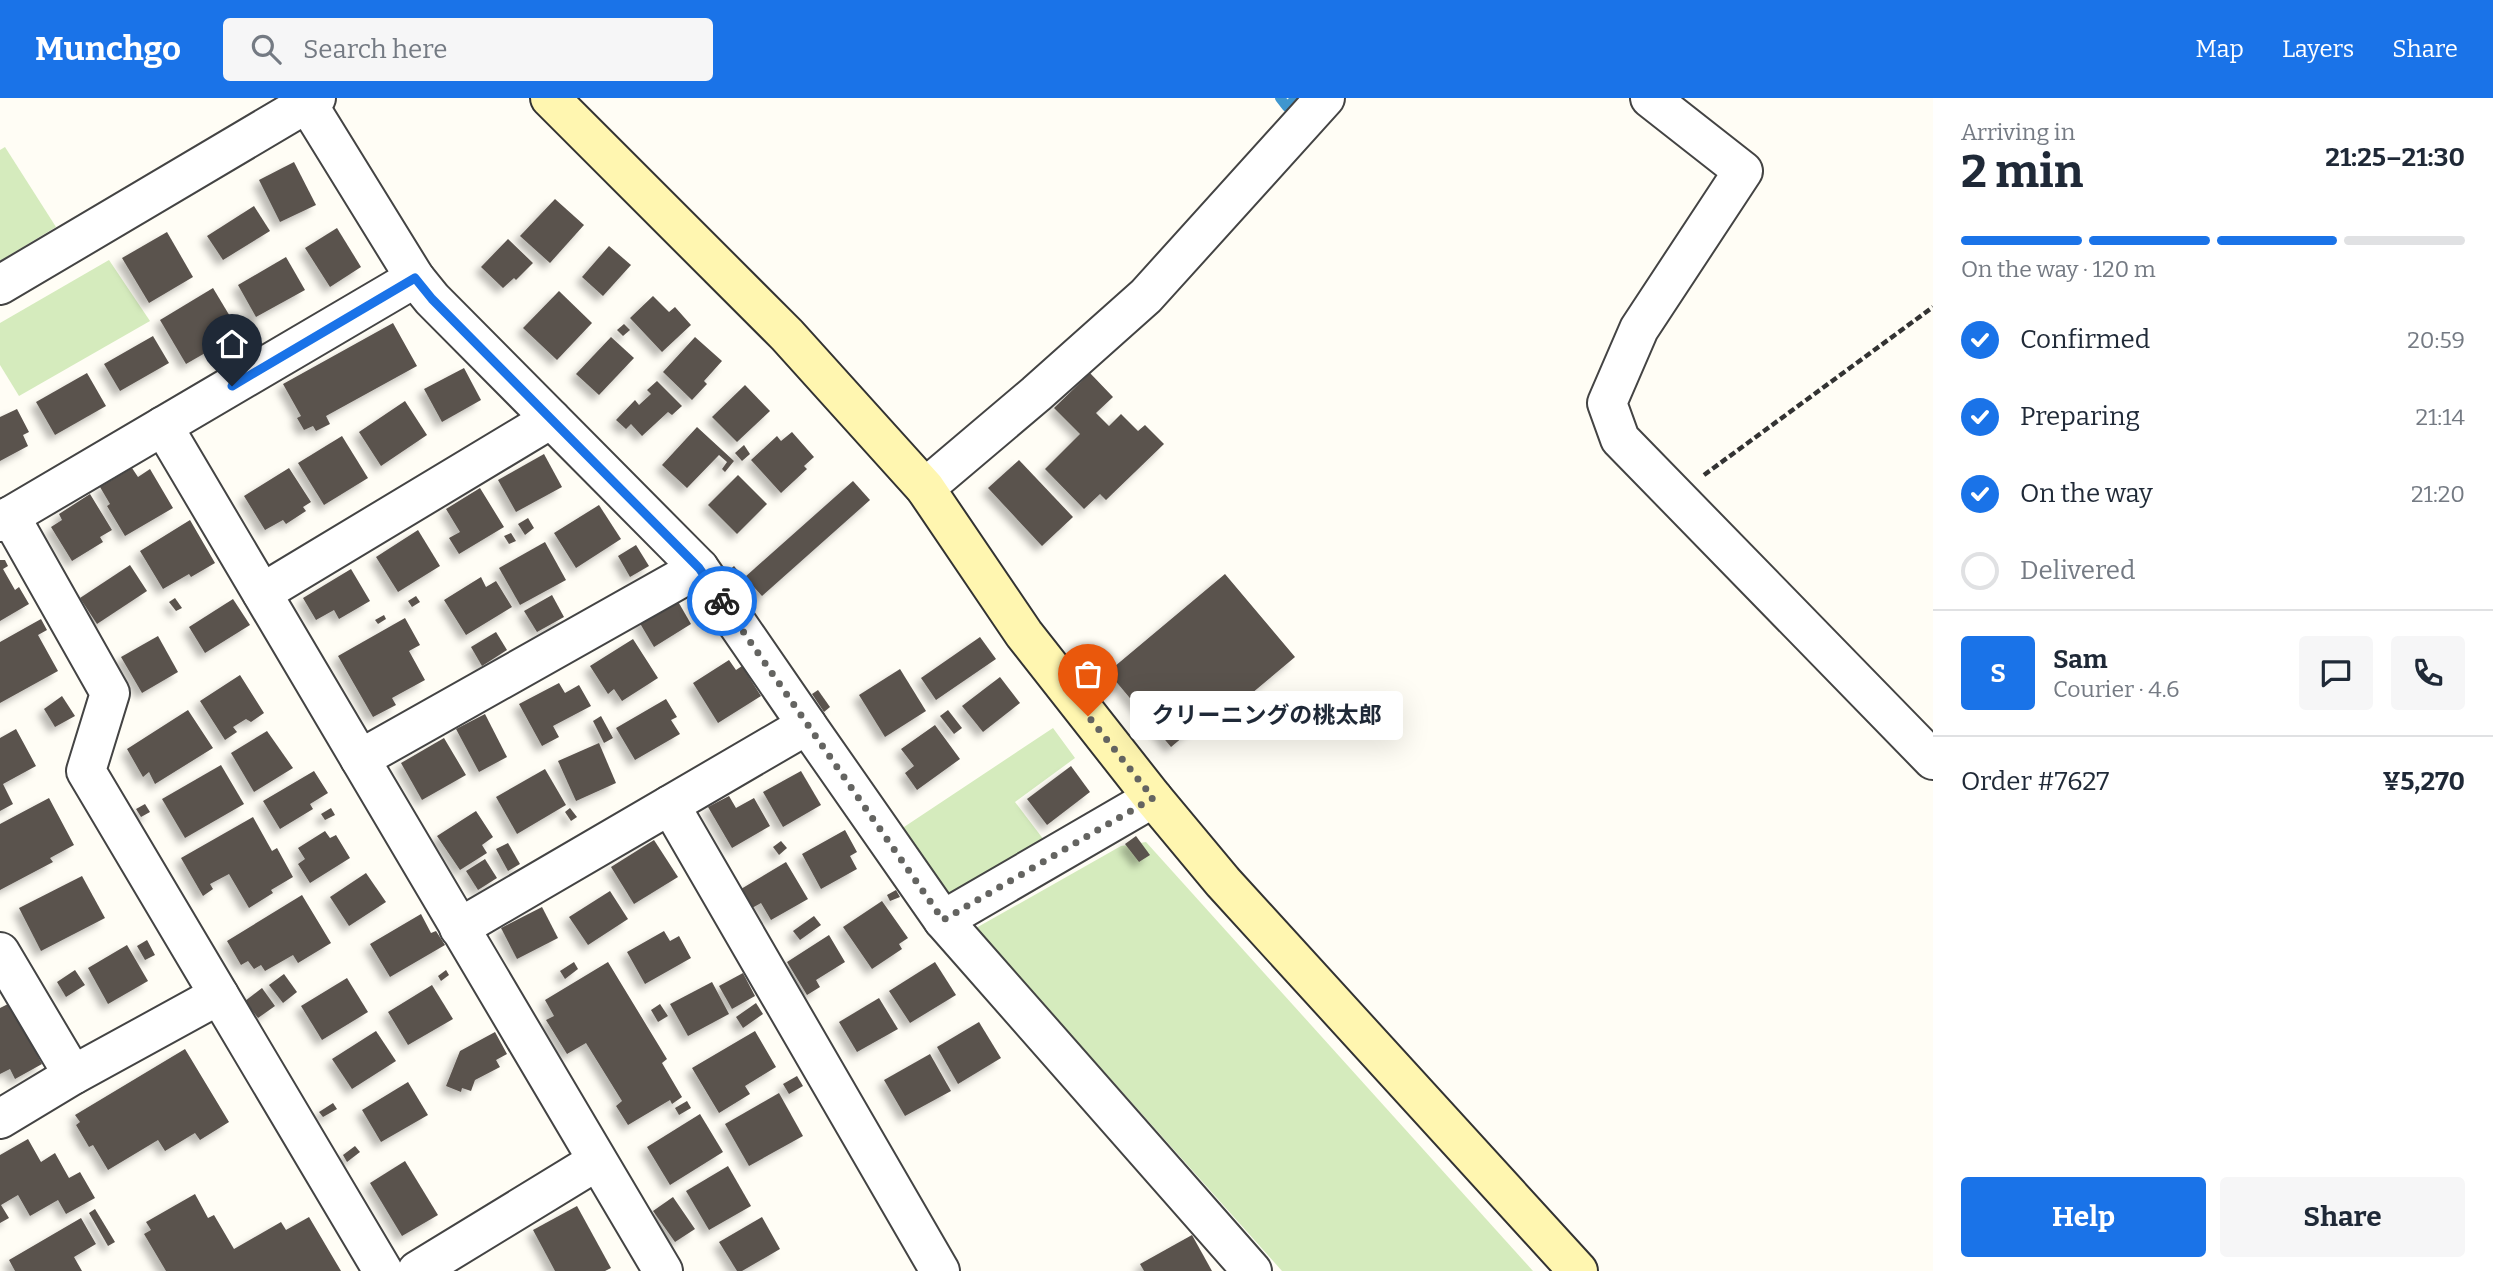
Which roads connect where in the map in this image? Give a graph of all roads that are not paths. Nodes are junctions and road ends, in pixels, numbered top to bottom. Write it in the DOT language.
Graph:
graph roads {
  1 [pos="550,98"];
  2 [pos="1325,98"];
  3 [pos="1650,98"];
  4 [pos="311,101"];
  5 [pos="415,278"];
  6 [pos="0,285"];
  7 [pos="551,419"];
  8 [pos="163,426"];
  9 [pos="925,488"];
  10 [pos="5,519"];
  11 [pos="699,568"];
  12 [pos="262,593"];
  13 [pos="807,724"];
  14 [pos="360,759"];
  15 [pos="1933,760"];
  16 [pos="1153,798"];
  17 [pos="670,805"];
  18 [pos="943,920"];
  19 [pos="459,928"];
  20 [pos="0,953"];
  21 [pos="219,995"];
  22 [pos="73,1075"];
  23 [pos="0,1119"];
  24 [pos="597,1161"];
  25 [pos="383,1271"];
  26 [pos="417,1271"];
  27 [pos="663,1271"];
  28 [pos="940,1271"];
  29 [pos="1252,1271"];
  30 [pos="1578,1271"];
  1 -- 9 [label="street"];
  2 -- 9 [label="street"];
  3 -- 15 [label="street"];
  4 -- 5 [label="street"];
  4 -- 6 [label="street"];
  5 -- 7 [label="street"];
  5 -- 8 [label="street"];
  7 -- 11 [label="street"];
  7 -- 12 [label="street"];
  8 -- 10 [label="street"];
  8 -- 12 [label="street"];
  9 -- 16 [label="street"];
  10 -- 21 [label="street"];
  11 -- 13 [label="street"];
  11 -- 14 [label="street"];
  12 -- 14 [label="street"];
  13 -- 17 [label="street"];
  13 -- 18 [label="street"];
  14 -- 19 [label="street"];
  16 -- 18 [label="street"];
  16 -- 30 [label="street"];
  17 -- 19 [label="street"];
  17 -- 28 [label="street"];
  18 -- 29 [label="street"];
  19 -- 24 [label="street"];
  20 -- 22 [label="street"];
  21 -- 22 [label="street"];
  21 -- 25 [label="street"];
  22 -- 23 [label="street"];
  24 -- 26 [label="street"];
  24 -- 27 [label="street"];
}
